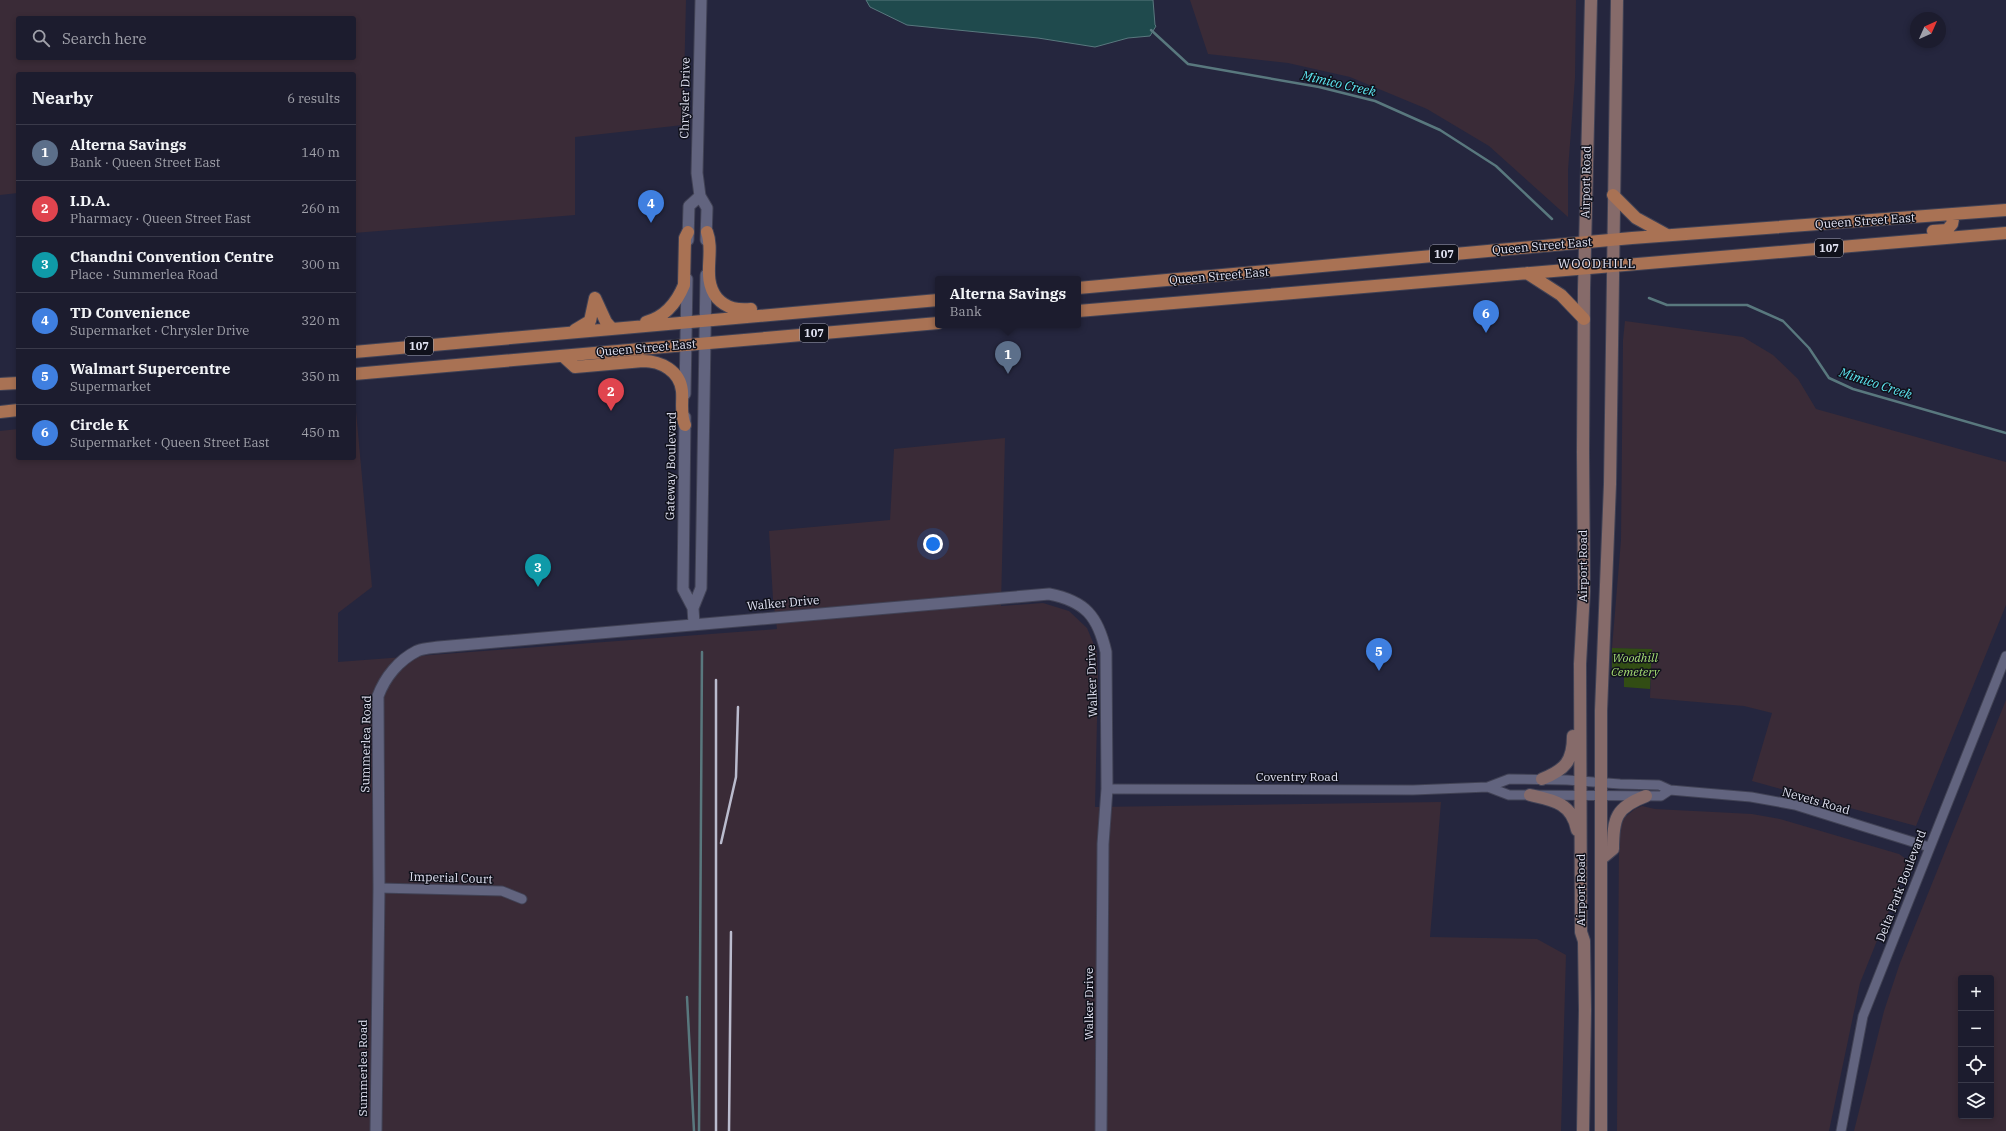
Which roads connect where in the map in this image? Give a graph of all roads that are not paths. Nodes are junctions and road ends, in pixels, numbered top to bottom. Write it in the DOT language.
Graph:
graph roads {
  1 [pos="701,0"];
  2 [pos="1591,0"];
  3 [pos="1617,0"];
  4 [pos="1613,195"];
  5 [pos="700,196"];
  6 [pos="2006,210"];
  7 [pos="1954,214"];
  8 [pos="688,232"];
  9 [pos="706,232"];
  10 [pos="2006,233"];
  11 [pos="1667,235"];
  12 [pos="1612,240"];
  13 [pos="1912,240"];
  14 [pos="1585,242"];
  15 [pos="1612,266"];
  16 [pos="1585,268"];
  17 [pos="1527,273"];
  18 [pos="1081,288"];
  19 [pos="935,300"];
  20 [pos="1081,311"];
  21 [pos="794,313"];
  22 [pos="1584,319"];
  23 [pos="705,320"];
  24 [pos="686,322"];
  25 [pos="935,323"];
  26 [pos="612,329"];
  27 [pos="571,333"];
  28 [pos="705,343"];
  29 [pos="686,345"];
  30 [pos="356,352"];
  31 [pos="563,356"];
  32 [pos="356,374"];
  33 [pos="16,383"];
  34 [pos="0,384"];
  35 [pos="16,410"];
  36 [pos="0,412"];
  37 [pos="684,425"];
  38 [pos="693,608"];
  39 [pos="694,624"];
  40 [pos="2006,656"];
  41 [pos="1580,714"];
  42 [pos="1542,779"];
  43 [pos="1580,781"];
  44 [pos="1601,783"];
  45 [pos="1488,787"];
  46 [pos="1107,789"];
  47 [pos="1670,790"];
  48 [pos="1530,795"];
  49 [pos="1580,796"];
  50 [pos="1601,796"];
  51 [pos="1646,796"];
  52 [pos="1581,847"];
  53 [pos="1929,848"];
  54 [pos="1601,859"];
  55 [pos="379,888"];
  56 [pos="522,899"];
  57 [pos="376,1131"];
  58 [pos="1101,1131"];
  59 [pos="1583,1131"];
  60 [pos="1601,1131"];
  61 [pos="1842,1131"];
  1 -- 5 [label="street, Chrysler Drive"];
  2 -- 14 [label="main road, Airport Road"];
  3 -- 4 [label="main road, Airport Road"];
  4 -- 11 [label="main road"];
  4 -- 12 [label="main road, Airport Road"];
  5 -- 8 [label="street"];
  5 -- 9 [label="street, Chrysler Drive"];
  6 -- 7 [label="main road, Queen Street East / 107"];
  7 -- 11 [label="main road, Queen Street East / 107"];
  7 -- 13 [label="main road"];
  8 -- 24 [label="street"];
  8 -- 26 [label="main road"];
  9 -- 21 [label="main road"];
  9 -- 23 [label="street, Chrysler Drive"];
  10 -- 13 [label="main road, Queen Street East / 107"];
  11 -- 12 [label="main road, Queen Street East / 107"];
  12 -- 14 [label="main road, Queen Street East / 107"];
  12 -- 15 [label="main road, Airport Road"];
  13 -- 15 [label="main road, Queen Street East / 107"];
  14 -- 16 [label="main road, Airport Road"];
  14 -- 18 [label="main road, Queen Street East / 107"];
  15 -- 16 [label="main road, Queen Street East / 107"];
  15 -- 44 [label="main road, Airport Road"];
  16 -- 17 [label="main road, Queen Street East / 107"];
  16 -- 22 [label="main road, Airport Road"];
  17 -- 20 [label="main road, Queen Street East / 107"];
  17 -- 22 [label="main road"];
  19 -- 21 [label="main road, Queen Street East / 107"];
  21 -- 23 [label="main road, Queen Street East / 107"];
  22 -- 41 [label="main road, Airport Road"];
  23 -- 24 [label="main road, Queen Street East / 107"];
  23 -- 28 [label="street, Chrysler Drive"];
  24 -- 26 [label="main road, Queen Street East / 107"];
  24 -- 29 [label="street, Gateway Boulevard"];
  25 -- 28 [label="main road, Queen Street East / 107"];
  26 -- 27 [label="main road, Queen Street East / 107"];
  26 -- 27 [label="main road"];
  27 -- 30 [label="main road, Queen Street East / 107"];
  28 -- 29 [label="main road, Queen Street East / 107"];
  28 -- 38 [label="street, Gateway Boulevard"];
  29 -- 31 [label="main road, Queen Street East / 107"];
  29 -- 37 [label="street, Gateway Boulevard"];
  31 -- 32 [label="main road, Queen Street East / 107"];
  31 -- 37 [label="main road"];
  33 -- 34 [label="main road"];
  35 -- 36 [label="main road"];
  37 -- 38 [label="street, Gateway Boulevard"];
  38 -- 39 [label="street, Gateway Boulevard"];
  39 -- 46 [label="street, Walker Drive"];
  39 -- 55 [label="street, Summerlea Road"];
  40 -- 53 [label="street, Delta Park Boulevard"];
  41 -- 42 [label="main road"];
  41 -- 43 [label="main road, Airport Road"];
  42 -- 43 [label="street, Coventry Road"];
  42 -- 45 [label="street, Coventry Road"];
  43 -- 44 [label="street, Coventry Road"];
  43 -- 49 [label="main road, Airport Road"];
  44 -- 47 [label="street, Nevets Road"];
  44 -- 50 [label="main road, Airport Road"];
  45 -- 46 [label="street, Coventry Road"];
  45 -- 48 [label="street, Coventry Road"];
  46 -- 58 [label="street, Walker Drive"];
  47 -- 51 [label="street, Nevets Road"];
  47 -- 53 [label="street, Nevets Road"];
  48 -- 49 [label="street, Coventry Road"];
  48 -- 52 [label="main road"];
  49 -- 50 [label="street, Coventry Road"];
  49 -- 52 [label="main road, Airport Road"];
  50 -- 51 [label="street, Nevets Road"];
  50 -- 54 [label="main road, Airport Road"];
  51 -- 54 [label="main road"];
  52 -- 59 [label="main road, Airport Road"];
  53 -- 61 [label="street, Delta Park Boulevard"];
  54 -- 60 [label="main road, Airport Road"];
  55 -- 56 [label="street, Imperial Court"];
  55 -- 57 [label="street, Summerlea Road"];
}
